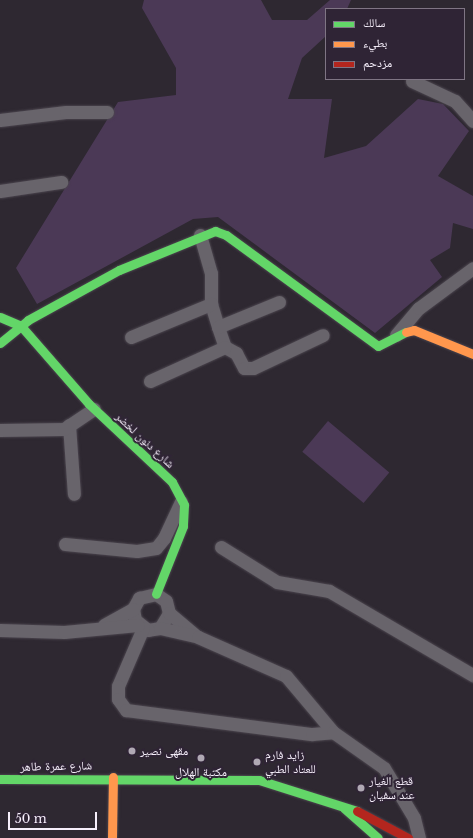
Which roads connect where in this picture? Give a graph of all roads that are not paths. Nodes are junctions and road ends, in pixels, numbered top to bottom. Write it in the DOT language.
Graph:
graph roads {
  1 [pos="412,81"];
  2 [pos="107,112"];
  3 [pos="0,120"];
  4 [pos="473,121"];
  5 [pos="61,182"];
  6 [pos="0,191"];
  7 [pos="200,235"];
  8 [pos="473,268"];
  9 [pos="279,302"];
  10 [pos="211,304"];
  11 [pos="0,317"];
  12 [pos="21,326"];
  13 [pos="218,328"];
  14 [pos="323,335"];
  15 [pos="396,335"];
  16 [pos="131,337"];
  17 [pos="0,343"];
  18 [pos="225,347"];
  19 [pos="473,354"];
  20 [pos="150,381"];
  21 [pos="94,408"];
  22 [pos="69,425"];
  23 [pos="0,430"];
  24 [pos="74,494"];
  25 [pos="182,500"];
  26 [pos="65,544"];
  27 [pos="221,547"];
  28 [pos="156,594"];
  29 [pos="133,609"];
  30 [pos="169,613"];
  31 [pos="140,627"];
  32 [pos="97,628"];
  33 [pos="160,628"];
  34 [pos="0,630"];
  35 [pos="198,637"];
  36 [pos="473,675"];
  37 [pos="333,732"];
  38 [pos="113,777"];
  39 [pos="0,779"];
  40 [pos="344,808"];
  41 [pos="112,838"];
  42 [pos="378,838"];
  43 [pos="408,838"];
  44 [pos="419,838"];
  1 -- 4 [label="street"];
  2 -- 3 [label="street"];
  5 -- 6 [label="street"];
  7 -- 10 [label="street"];
  7 -- 12 [label="street"];
  7 -- 15 [label="street"];
  8 -- 15 [label="street"];
  9 -- 13 [label="street"];
  10 -- 13 [label="street"];
  10 -- 16 [label="street"];
  11 -- 12 [label="street"];
  12 -- 17 [label="street"];
  12 -- 21 [label="street, شارع دنون لخضر"];
  13 -- 18 [label="street"];
  14 -- 18 [label="street"];
  15 -- 19 [label="street"];
  18 -- 20 [label="street"];
  21 -- 22 [label="street"];
  21 -- 25 [label="street, شارع دنون لخضر"];
  22 -- 23 [label="street"];
  22 -- 24 [label="street"];
  25 -- 26 [label="street"];
  25 -- 28 [label="street, شارع دنون لخضر"];
  27 -- 36 [label="street"];
  28 -- 29 [label="street"];
  28 -- 30 [label="street"];
  29 -- 31 [label="street"];
  29 -- 32 [label="street"];
  30 -- 33 [label="street"];
  30 -- 35 [label="street"];
  31 -- 32 [label="street"];
  31 -- 33 [label="street"];
  31 -- 37 [label="street"];
  32 -- 34 [label="street"];
  33 -- 35 [label="street"];
  35 -- 37 [label="street"];
  37 -- 44 [label="street"];
  38 -- 39 [label="street, شارع عمرة طاهر"];
  38 -- 40 [label="street, شارع عمرة طاهر"];
  38 -- 41 [label="street"];
  40 -- 42 [label="street"];
  40 -- 43 [label="street"];
}
